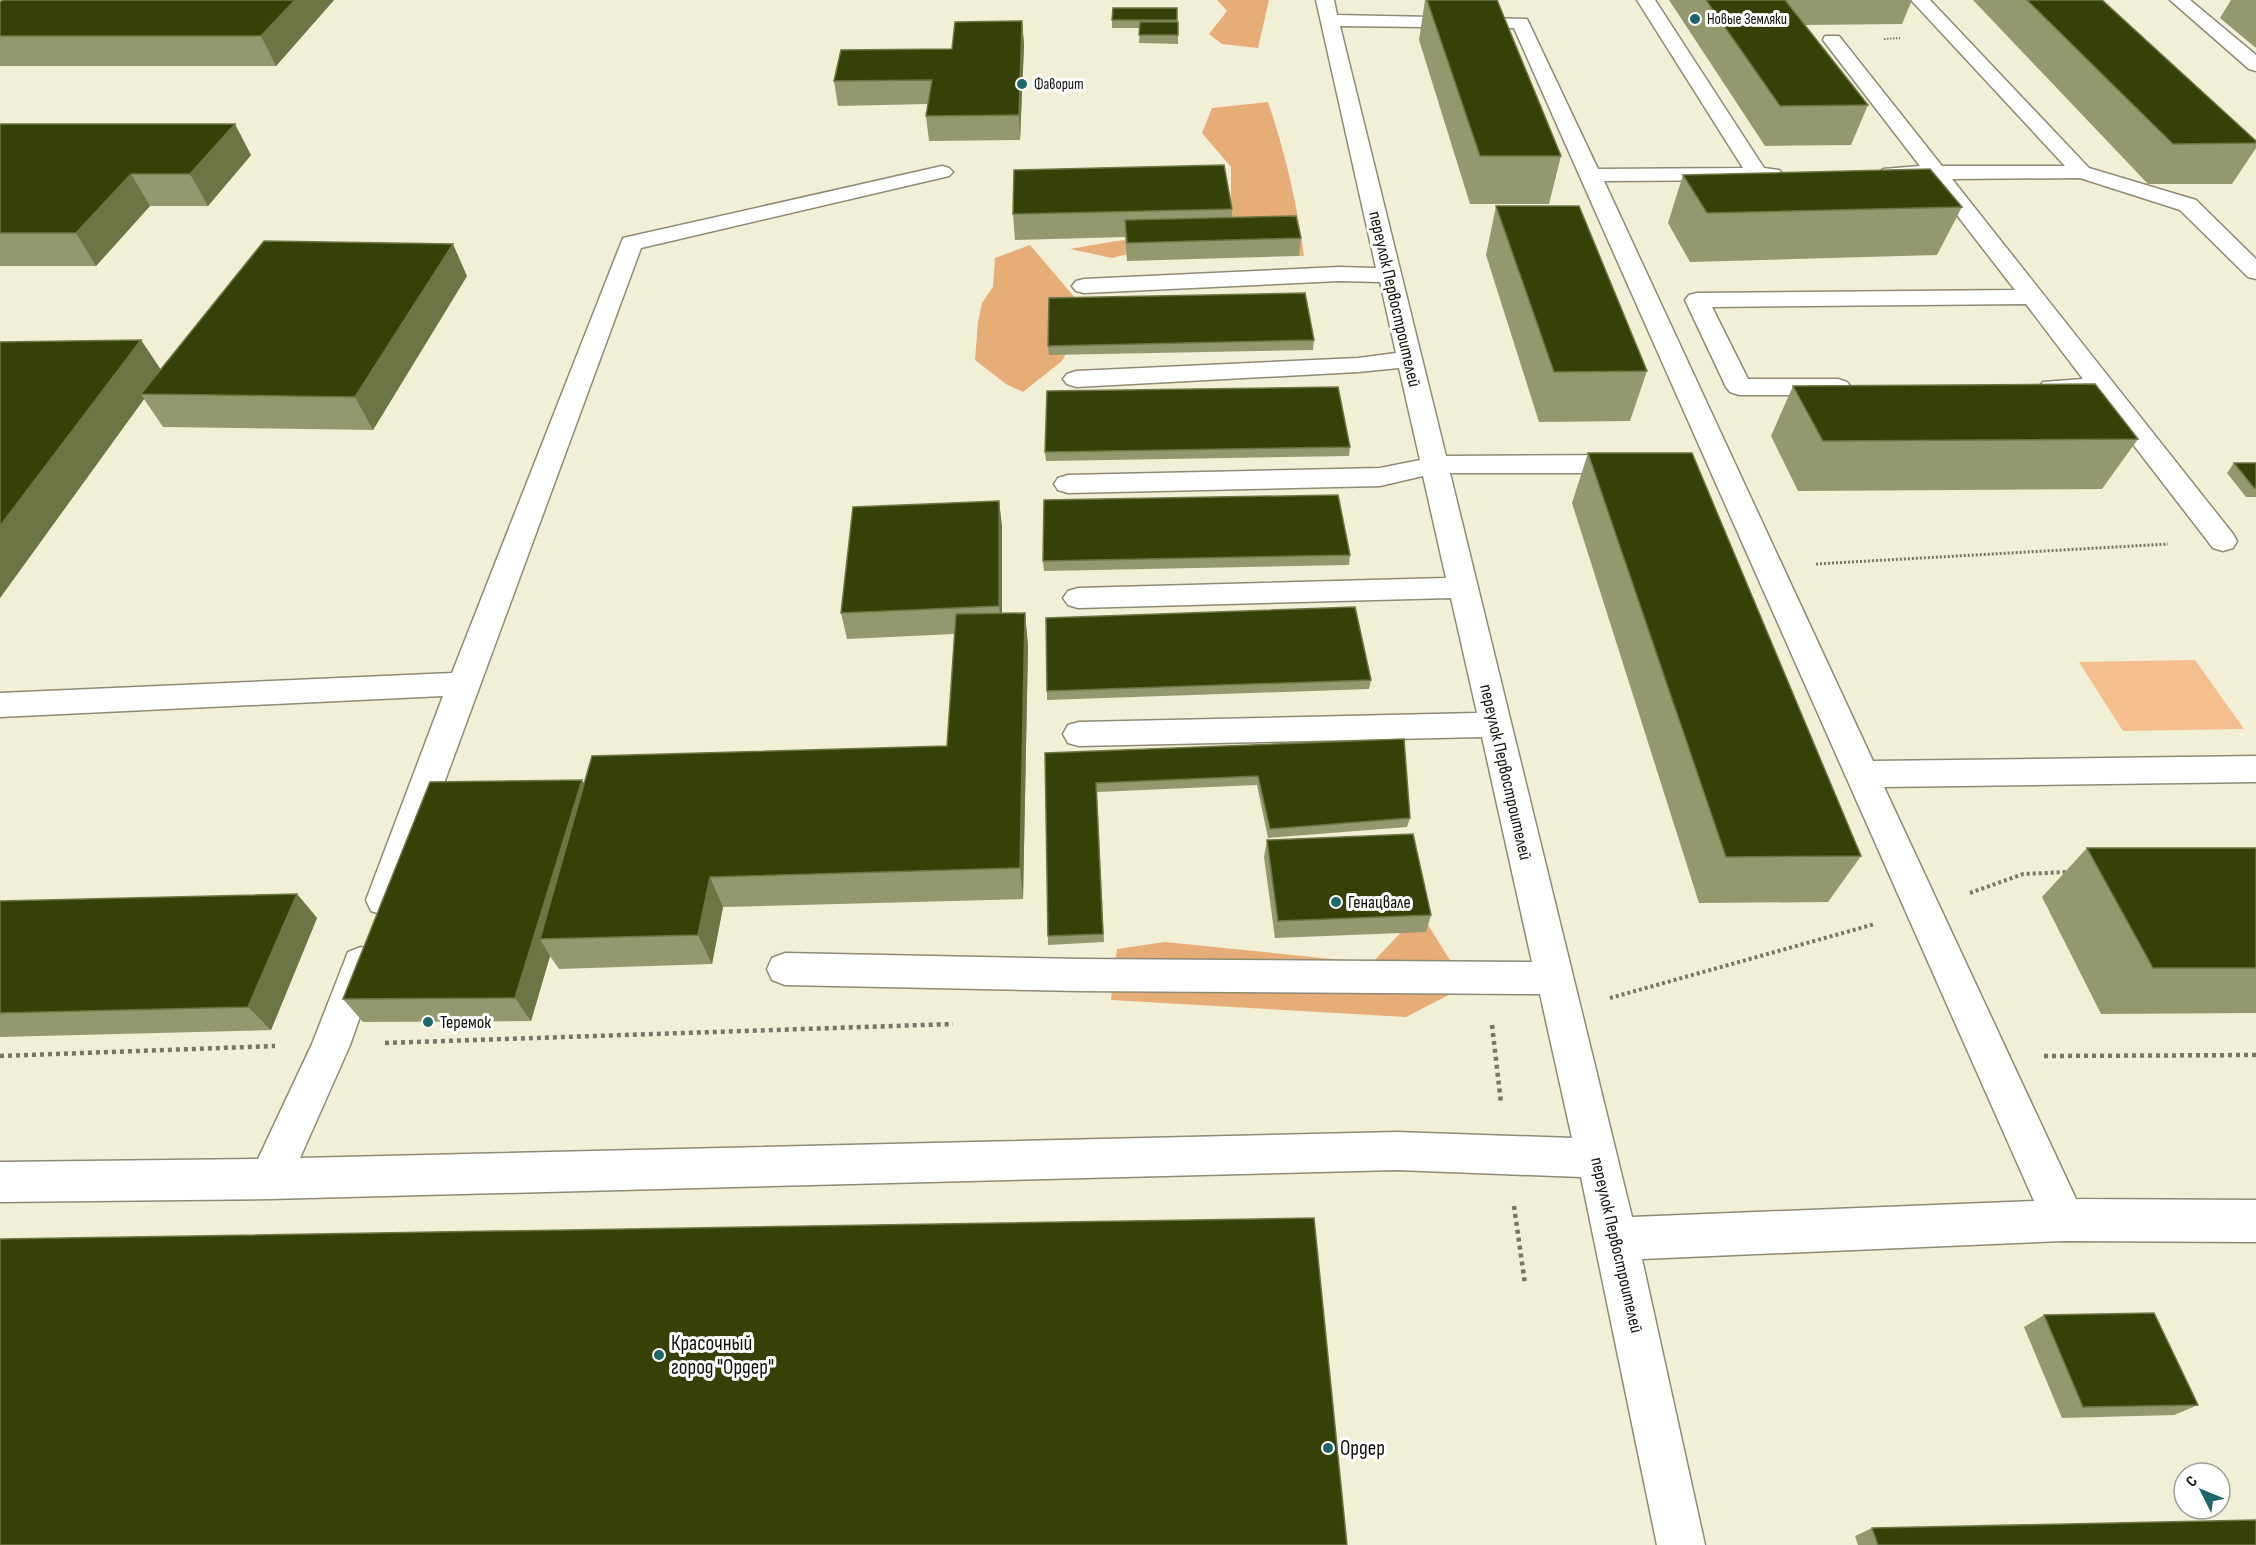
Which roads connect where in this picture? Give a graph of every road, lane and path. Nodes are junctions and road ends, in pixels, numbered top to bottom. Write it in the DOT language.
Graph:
graph roads {
  1 [pos="1646,0"];
  2 [pos="1920,0"];
  3 [pos="2179,0"];
  4 [pos="1327,10"];
  5 [pos="1905,38"];
  6 [pos="1874,39"];
  7 [pos="1832,40"];
  8 [pos="2256,65"];
  9 [pos="942,172"];
  10 [pos="2082,172"];
  11 [pos="1875,173"];
  12 [pos="1934,173"];
  13 [pos="1757,174"];
  14 [pos="1792,174"];
  15 [pos="1591,175"];
  16 [pos="2245,249"];
  17 [pos="2256,272"];
  18 [pos="1390,275"];
  19 [pos="1084,286"];
  20 [pos="2032,297"];
  21 [pos="1672,300"];
  22 [pos="1409,359"];
  23 [pos="1076,380"];
  24 [pos="1857,387"];
  25 [pos="2034,387"];
  26 [pos="2104,387"];
  27 [pos="1650,464"];
  28 [pos="1434,465"];
  29 [pos="1068,484"];
  30 [pos="2223,541"];
  31 [pos="1768,567"];
  32 [pos="1463,588"];
  33 [pos="1078,598"];
  34 [pos="464,684"];
  35 [pos="0,705"];
  36 [pos="1495,725"];
  37 [pos="1079,734"];
  38 [pos="2256,769"];
  39 [pos="1862,774"];
  40 [pos="785,969"];
  41 [pos="1555,978"];
  42 [pos="964,1023"];
  43 [pos="331,1045"];
  44 [pos="2256,1055"];
  45 [pos="0,1056"];
  46 [pos="1989,1056"];
  47 [pos="1597,1158"];
  48 [pos="270,1179"];
  49 [pos="0,1182"];
  50 [pos="2064,1220"];
  51 [pos="2256,1221"];
  52 [pos="1616,1239"];
  53 [pos="1681,1545"];
  1 -- 13 [label="street"];
  2 -- 10 [label="street"];
  3 -- 8 [label="street"];
  4 -- 15 [label="street"];
  4 -- 18 [label="street, переулок Первостроителей"];
  5 -- 6 [label="path"];
  7 -- 12 [label="street"];
  9 -- 34 [label="street"];
  10 -- 12 [label="street"];
  10 -- 16 [label="street"];
  11 -- 12 [label="street"];
  12 -- 20 [label="street"];
  13 -- 14 [label="street"];
  13 -- 15 [label="street"];
  15 -- 21 [label="street"];
  16 -- 17 [label="street"];
  18 -- 19 [label="street"];
  18 -- 22 [label="street, переулок Первостроителей"];
  20 -- 21 [label="street"];
  20 -- 26 [label="street"];
  21 -- 24 [label="street"];
  21 -- 31 [label="street"];
  22 -- 23 [label="street"];
  22 -- 28 [label="street, переулок Первостроителей"];
  25 -- 26 [label="street"];
  26 -- 30 [label="street"];
  27 -- 28 [label="street"];
  28 -- 29 [label="street"];
  28 -- 32 [label="street, переулок Первостроителей"];
  30 -- 31 [label="path"];
  31 -- 39 [label="street"];
  32 -- 33 [label="street"];
  32 -- 36 [label="street, переулок Первостроителей"];
  34 -- 35 [label="street"];
  34 -- 43 [label="street"];
  36 -- 37 [label="street"];
  36 -- 41 [label="street, переулок Первостроителей"];
  38 -- 39 [label="street"];
  39 -- 46 [label="street"];
  40 -- 41 [label="street"];
  41 -- 47 [label="street, переулок Первостроителей"];
  42 -- 43 [label="path"];
  43 -- 45 [label="path"];
  43 -- 48 [label="street"];
  44 -- 46 [label="path"];
  46 -- 50 [label="street"];
  47 -- 48 [label="street"];
  47 -- 52 [label="street, переулок Первостроителей"];
  48 -- 49 [label="street"];
  50 -- 51 [label="street"];
  50 -- 52 [label="street"];
  52 -- 53 [label="street, переулок Первостроителей"];
}
